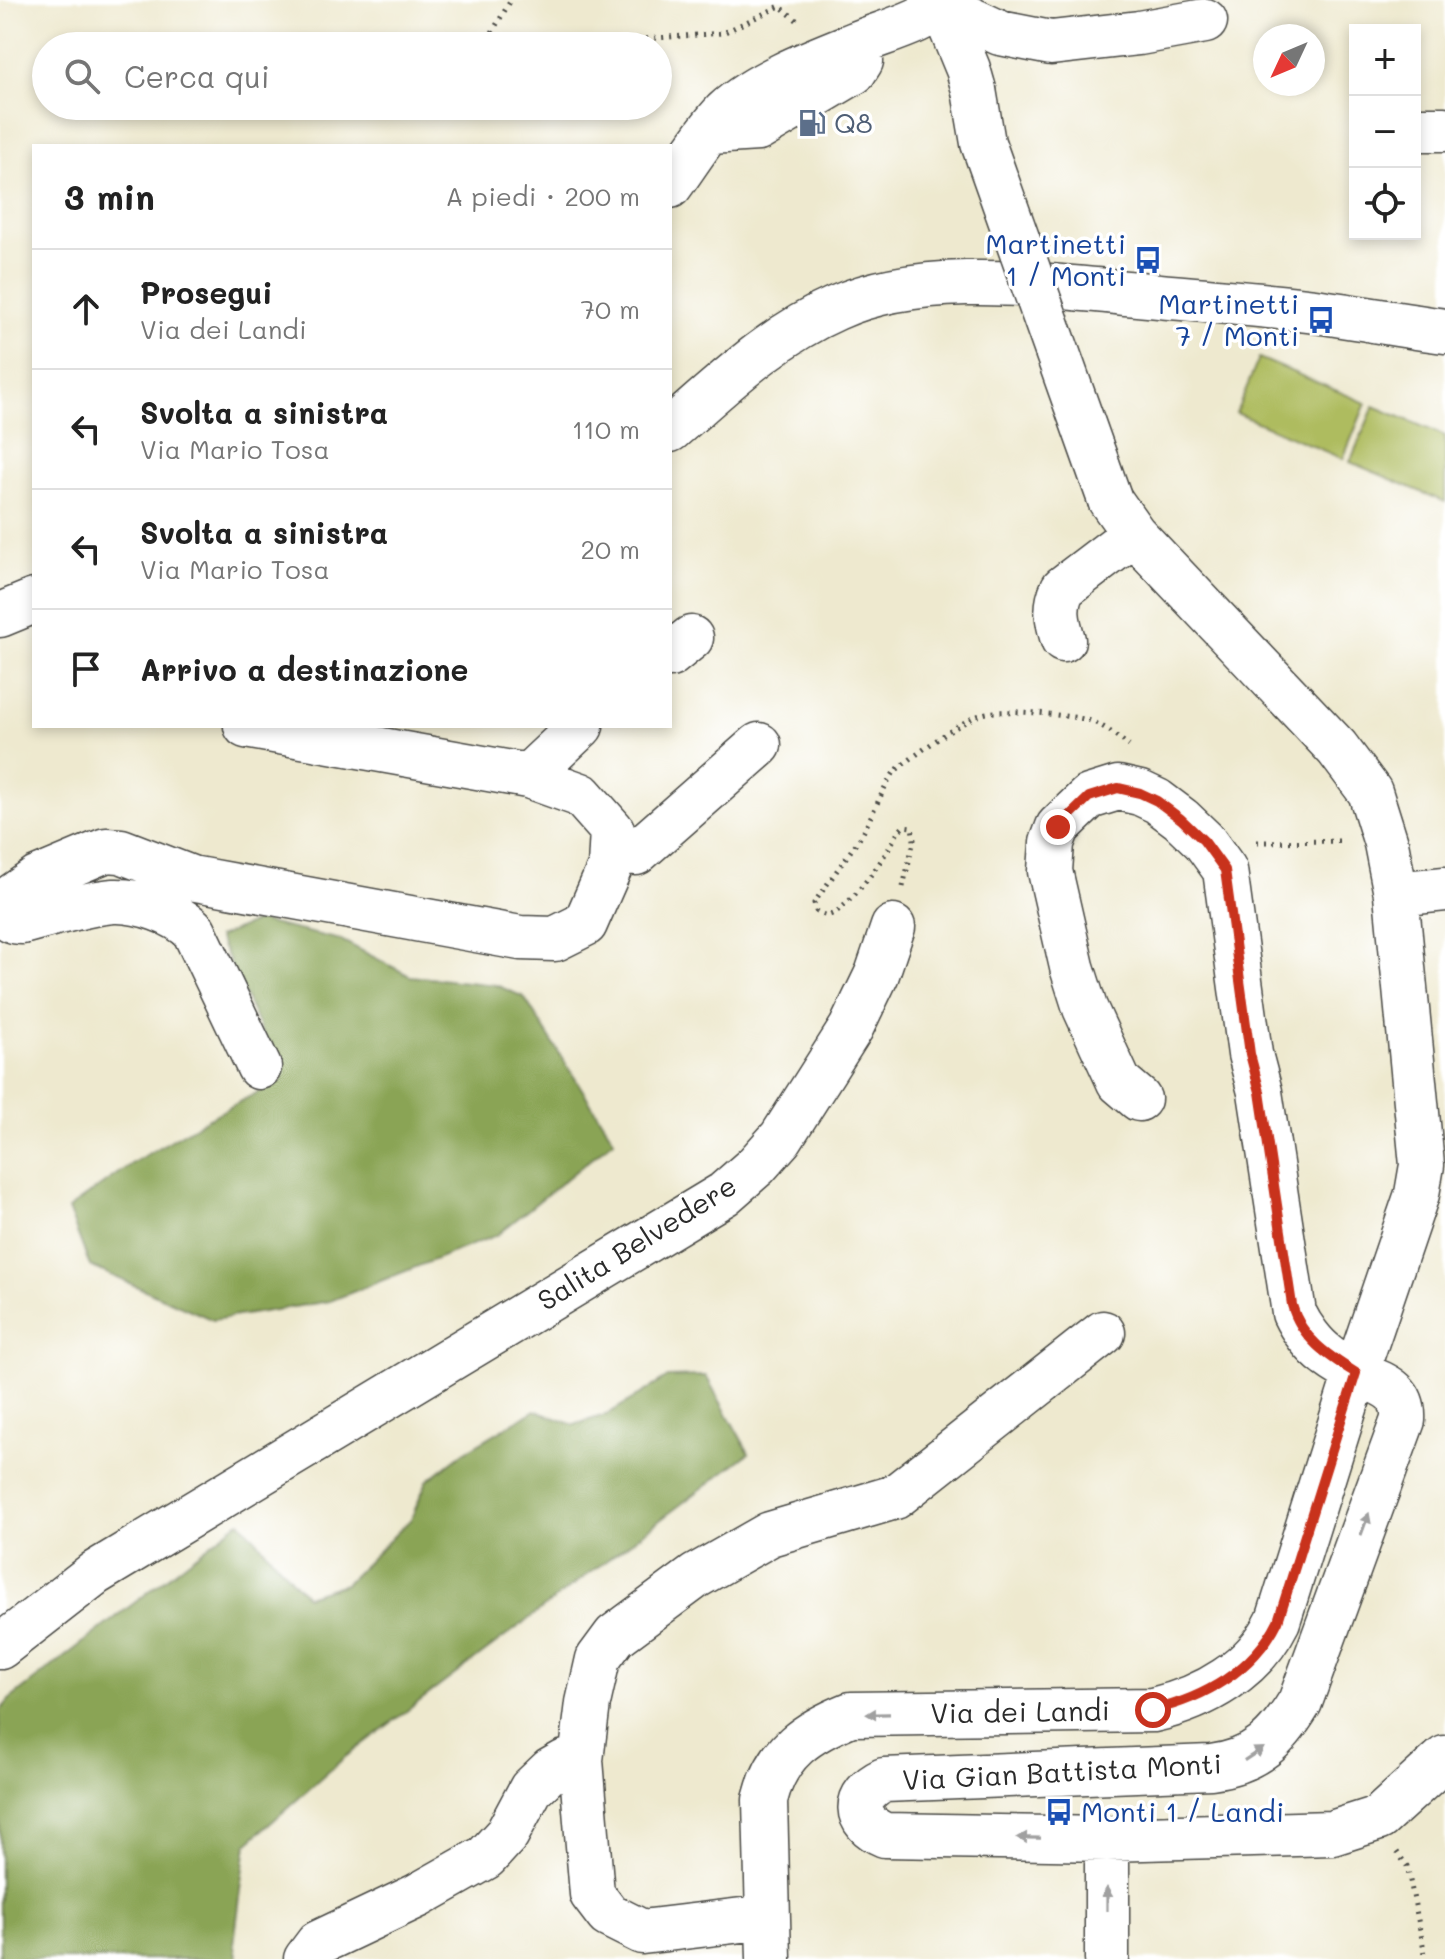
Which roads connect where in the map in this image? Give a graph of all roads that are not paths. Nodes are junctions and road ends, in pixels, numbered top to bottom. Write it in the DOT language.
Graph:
graph roads {
  1 [pos="946,3"];
  2 [pos="1205,21"];
  3 [pos="876,36"];
  4 [pos="1421,129"];
  5 [pos="1445,129"];
  6 [pos="710,132"];
  7 [pos="672,183"];
  8 [pos="1445,331"];
  9 [pos="672,428"];
  10 [pos="1122,517"];
  11 [pos="32,602"];
  12 [pos="0,615"];
  13 [pos="1063,640"];
  14 [pos="257,728"];
  15 [pos="579,728"];
  16 [pos="759,745"];
  17 [pos="528,776"];
  18 [pos="636,853"];
  19 [pos="1445,889"];
  20 [pos="1396,894"];
  21 [pos="880,934"];
  22 [pos="259,1067"];
  23 [pos="1139,1099"];
  24 [pos="1103,1333"];
  25 [pos="1356,1373"];
  26 [pos="0,1647"];
  27 [pos="1445,1758"];
  28 [pos="581,1760"];
  29 [pos="1107,1839"];
  30 [pos="768,1938"];
  31 [pos="306,1959"];
  32 [pos="1107,1959"];
  1 -- 2 [label="street"];
  1 -- 3 [label="street"];
  1 -- 10 [label="street, bridge"];
  3 -- 6 [label="street"];
  3 -- 6 [label="street"];
  4 -- 5 [label="street"];
  6 -- 7 [label="street"];
  8 -- 9 [label="street"];
  10 -- 13 [label="street"];
  10 -- 20 [label="street"];
  11 -- 12 [label="street"];
  14 -- 17 [label="street"];
  15 -- 17 [label="street"];
  16 -- 18 [label="street"];
  17 -- 22 [label="street"];
  19 -- 20 [label="street"];
  20 -- 25 [label="street"];
  21 -- 26 [label="street, Salita Belvedere"];
  23 -- 25 [label="street"];
  24 -- 28 [label="street"];
  29 -- 25 [label="street, Via Gian Battista Monti, one-way"];
  25 -- 30 [label="street, Via dei Landi, one-way"];
  27 -- 29 [label="street, Via Gian Battista Monti"];
  28 -- 30 [label="street"];
  28 -- 31 [label="street"];
  32 -- 29 [label="street, one-way"];
}
